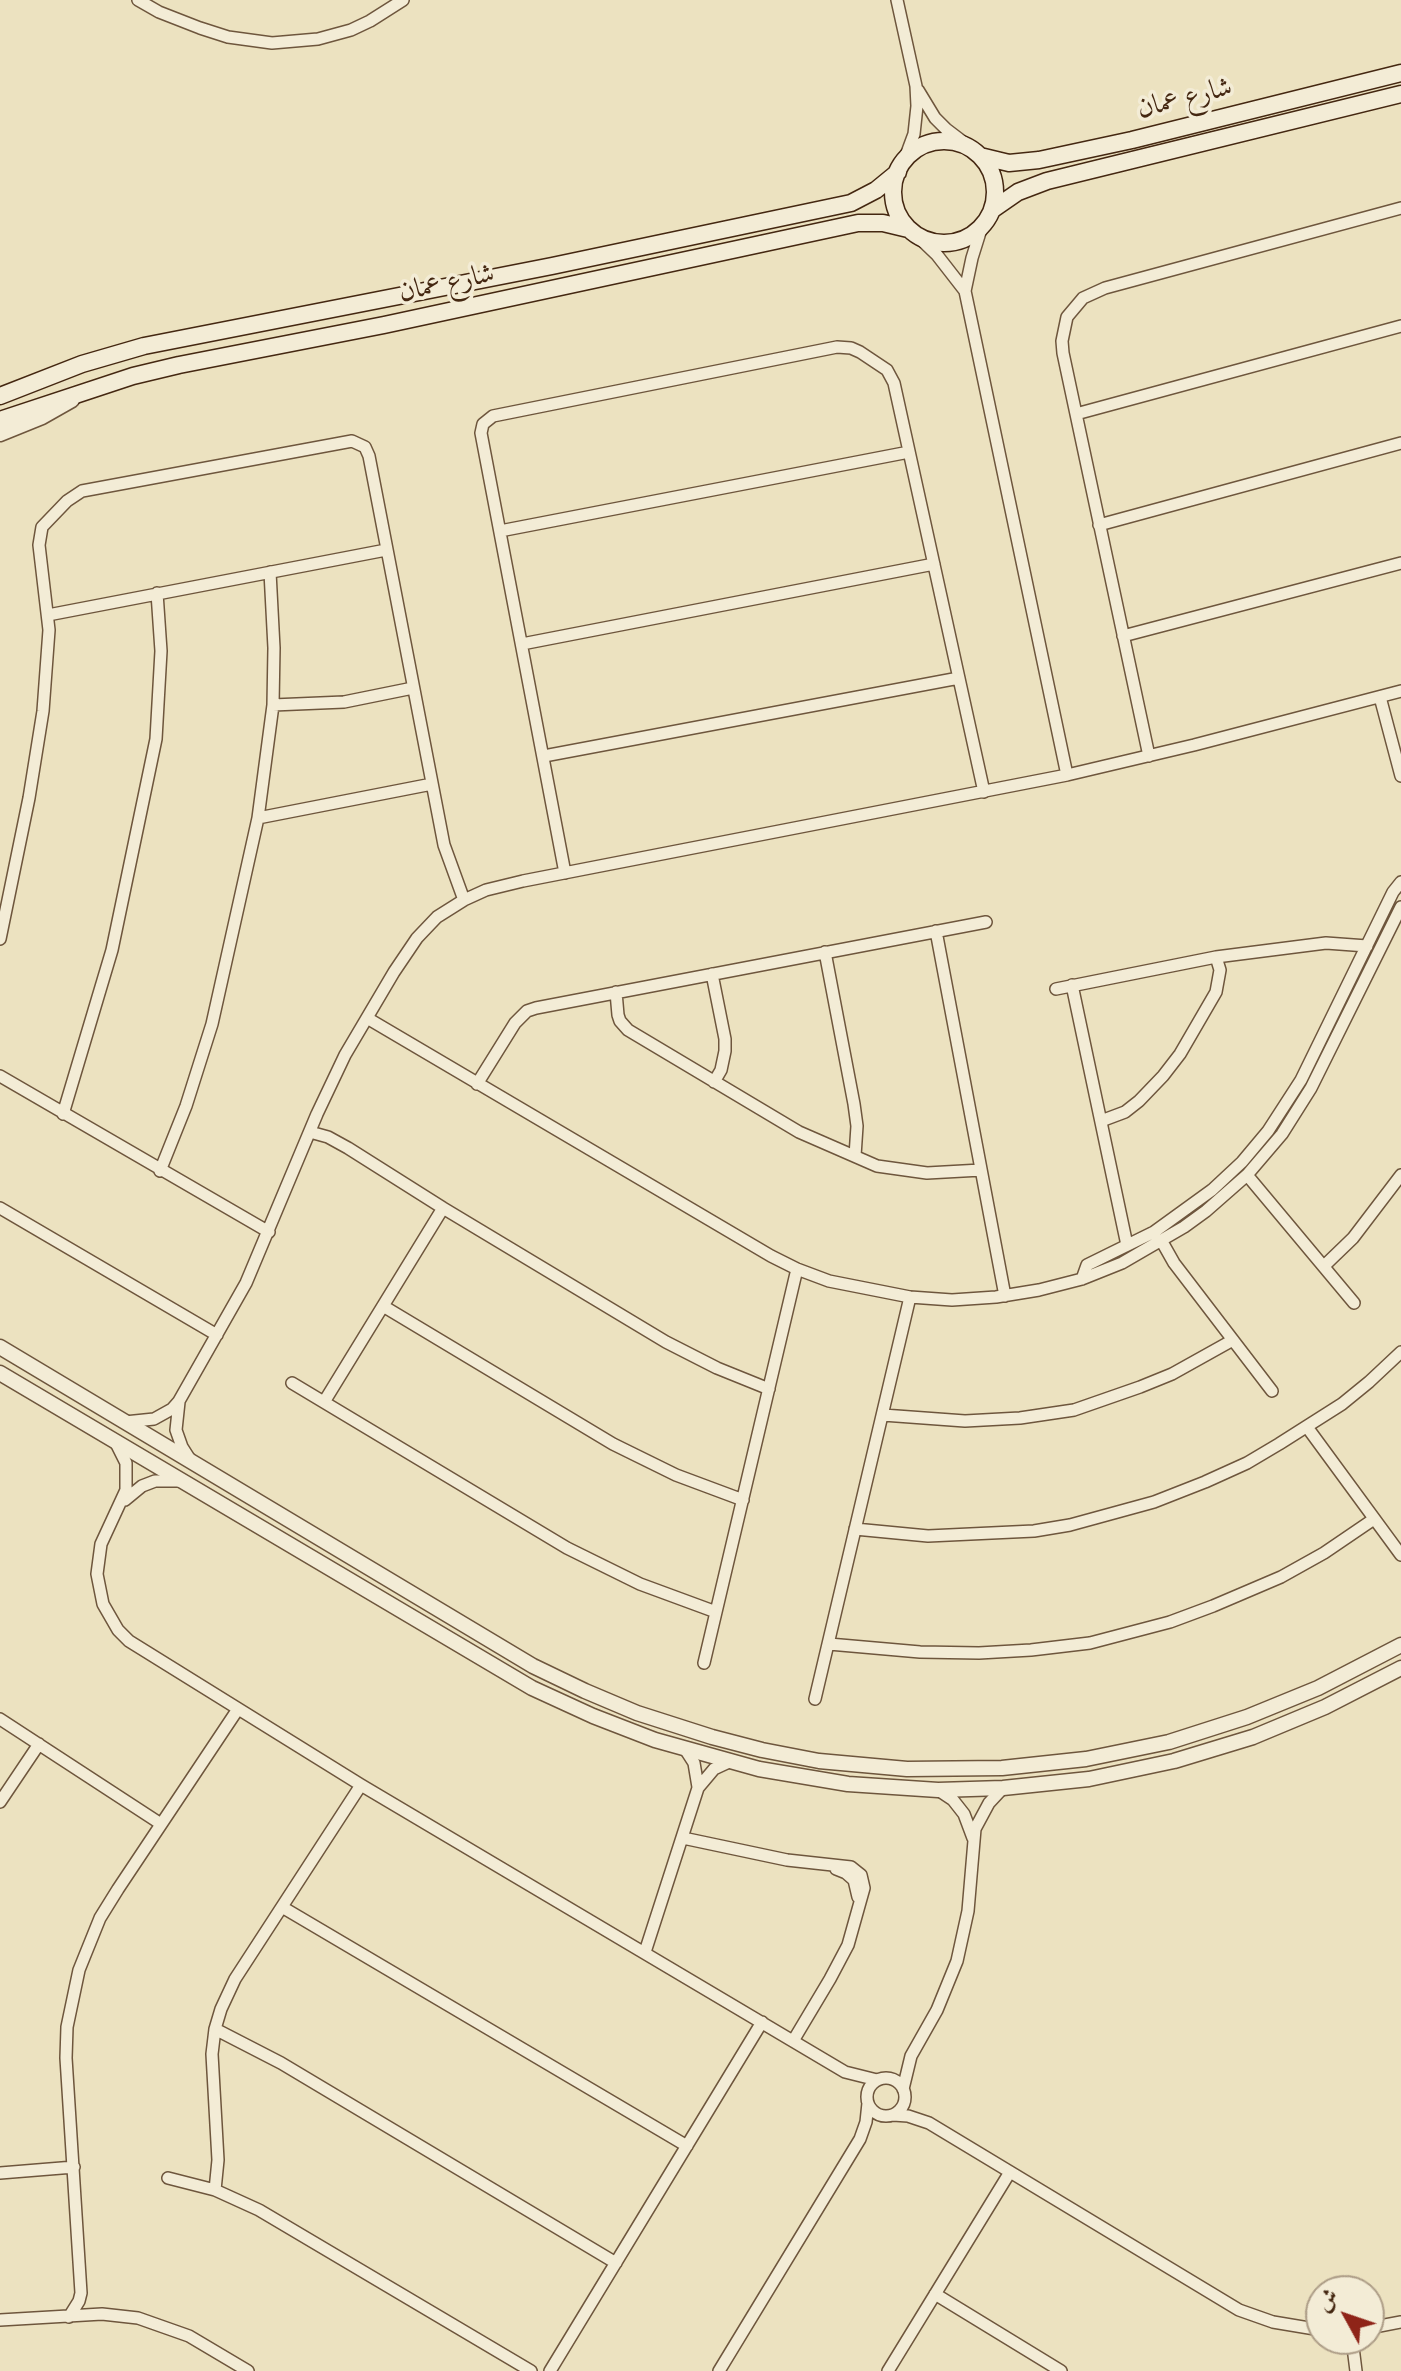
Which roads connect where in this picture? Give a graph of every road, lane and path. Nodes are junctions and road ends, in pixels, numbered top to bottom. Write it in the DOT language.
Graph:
graph roads {
  1 [pos="138,0"];
  2 [pos="403,0"];
  3 [pos="897,0"];
  4 [pos="1401,73"];
  5 [pos="916,86"];
  6 [pos="1401,94"];
  7 [pos="976,152"];
  8 [pos="901,166"];
  9 [pos="1401,208"];
  10 [pos="992,210"];
  11 [pos="982,226"];
  12 [pos="912,231"];
  13 [pos="965,291"];
  14 [pos="1401,326"];
  15 [pos="86,390"];
  16 [pos="0,396"];
  17 [pos="1076,414"];
  18 [pos="0,420"];
  19 [pos="0,434"];
  20 [pos="1401,443"];
  21 [pos="909,452"];
  22 [pos="1099,525"];
  23 [pos="500,531"];
  24 [pos="386,550"];
  25 [pos="1401,563"];
  26 [pos="934,564"];
  27 [pos="270,572"];
  28 [pos="157,593"];
  29 [pos="48,615"];
  30 [pos="1123,636"];
  31 [pos="522,644"];
  32 [pos="959,678"];
  33 [pos="413,688"];
  34 [pos="1401,691"];
  35 [pos="1380,697"];
  36 [pos="273,705"];
  37 [pos="544,756"];
  38 [pos="1149,756"];
  39 [pos="1067,775"];
  40 [pos="1401,776"];
  41 [pos="432,784"];
  42 [pos="984,792"];
  43 [pos="258,818"];
  44 [pos="565,873"];
  45 [pos="1401,882"];
  46 [pos="464,900"];
  47 [pos="1401,907"];
  48 [pos="986,922"];
  49 [pos="936,931"];
  50 [pos="0,939"];
  51 [pos="1367,946"];
  52 [pos="825,952"];
  53 [pos="1216,957"];
  54 [pos="712,974"];
  55 [pos="1072,985"];
  56 [pos="1056,989"];
  57 [pos="616,992"];
  58 [pos="367,1018"];
  59 [pos="0,1076"];
  60 [pos="714,1082"];
  61 [pos="477,1084"];
  62 [pos="63,1114"];
  63 [pos="1101,1121"];
  64 [pos="310,1132"];
  65 [pos="855,1156"];
  66 [pos="981,1170"];
  67 [pos="160,1171"];
  68 [pos="1247,1175"];
  69 [pos="1401,1175"];
  70 [pos="0,1208"];
  71 [pos="443,1208"];
  72 [pos="269,1232"];
  73 [pos="1161,1240"];
  74 [pos="1127,1245"];
  75 [pos="1324,1266"];
  76 [pos="797,1269"];
  77 [pos="1082,1279"];
  78 [pos="1005,1296"];
  79 [pos="910,1297"];
  80 [pos="1354,1303"];
  81 [pos="383,1306"];
  82 [pos="217,1335"];
  83 [pos="1233,1340"];
  84 [pos="0,1347"];
  85 [pos="1399,1360"];
  86 [pos="0,1373"];
  87 [pos="292,1383"];
  88 [pos="769,1389"];
  89 [pos="1272,1391"];
  90 [pos="179,1401"];
  91 [pos="324,1402"];
  92 [pos="883,1415"];
  93 [pos="124,1422"];
  94 [pos="1307,1427"];
  95 [pos="113,1439"];
  96 [pos="193,1462"];
  97 [pos="182,1481"];
  98 [pos="743,1500"];
  99 [pos="122,1503"];
  100 [pos="1374,1519"];
  101 [pos="855,1529"];
  102 [pos="1401,1555"];
  103 [pos="716,1612"];
  104 [pos="829,1644"];
  105 [pos="1401,1645"];
  106 [pos="704,1663"];
  107 [pos="1401,1668"];
  108 [pos="815,1699"];
  109 [pos="238,1709"];
  110 [pos="0,1719"];
  111 [pos="39,1744"];
  112 [pos="685,1749"];
  113 [pos="729,1762"];
  114 [pos="958,1769"];
  115 [pos="361,1785"];
  116 [pos="698,1788"];
  117 [pos="1003,1788"];
  118 [pos="908,1789"];
  119 [pos="938,1790"];
  120 [pos="0,1802"];
  121 [pos="161,1824"];
  122 [pos="683,1838"];
  123 [pos="973,1839"];
  124 [pos="282,1907"];
  125 [pos="645,1952"];
  126 [pos="762,2022"];
  127 [pos="215,2029"];
  128 [pos="793,2041"];
  129 [pos="911,2056"];
  130 [pos="845,2072"];
  131 [pos="881,2079"];
  132 [pos="903,2091"];
  133 [pos="867,2101"];
  134 [pos="890,2116"];
  135 [pos="929,2123"];
  136 [pos="860,2139"];
  137 [pos="687,2146"];
  138 [pos="74,2167"];
  139 [pos="1010,2172"];
  140 [pos="0,2173"];
  141 [pos="168,2178"];
  142 [pos="215,2190"];
  143 [pos="616,2263"];
  144 [pos="935,2294"];
  145 [pos="69,2317"];
  146 [pos="0,2320"];
  147 [pos="1305,2327"];
  148 [pos="248,2371"];
  149 [pos="531,2371"];
  150 [pos="550,2371"];
  151 [pos="719,2371"];
  152 [pos="888,2371"];
  153 [pos="1061,2371"];
  1 -- 2 [label="street"];
  3 -- 5 [label="street"];
  4 -- 7 [label="main road, شارع عمان"];
  5 -- 7 [label="street"];
  5 -- 8 [label="street"];
  6 -- 10 [label="main road, شارع عمان"];
  7 -- 8 [label="main road"];
  7 -- 10 [label="main road"];
  8 -- 12 [label="main road"];
  8 -- 16 [label="main road, شارع عمان"];
  9 -- 17 [label="street"];
  10 -- 11 [label="main road"];
  11 -- 12 [label="main road"];
  11 -- 13 [label="street"];
  12 -- 13 [label="street"];
  12 -- 15 [label="main road, شارع عمان"];
  13 -- 39 [label="street"];
  14 -- 17 [label="street"];
  15 -- 18 [label="main road, شارع عمان"];
  15 -- 19 [label="street"];
  17 -- 22 [label="street"];
  20 -- 22 [label="street"];
  21 -- 23 [label="street"];
  21 -- 23 [label="street"];
  21 -- 26 [label="street"];
  22 -- 30 [label="street"];
  23 -- 31 [label="street"];
  24 -- 27 [label="street"];
  24 -- 29 [label="street"];
  24 -- 33 [label="street"];
  25 -- 30 [label="street"];
  26 -- 31 [label="street"];
  26 -- 32 [label="street"];
  27 -- 28 [label="street"];
  27 -- 36 [label="street"];
  28 -- 29 [label="street"];
  28 -- 62 [label="street"];
  29 -- 50 [label="street"];
  30 -- 38 [label="street"];
  31 -- 37 [label="street"];
  32 -- 37 [label="street"];
  32 -- 42 [label="street"];
  33 -- 36 [label="street"];
  33 -- 41 [label="street"];
  34 -- 35 [label="street"];
  35 -- 38 [label="street"];
  35 -- 40 [label="street"];
  36 -- 43 [label="street"];
  37 -- 44 [label="street"];
  38 -- 39 [label="street"];
  39 -- 42 [label="street"];
  41 -- 43 [label="street"];
  41 -- 46 [label="street"];
  42 -- 44 [label="street"];
  43 -- 67 [label="street"];
  44 -- 46 [label="street"];
  45 -- 51 [label="street"];
  46 -- 58 [label="street"];
  47 -- 68 [label="street"];
  48 -- 49 [label="street"];
  49 -- 52 [label="street"];
  49 -- 66 [label="street"];
  51 -- 53 [label="street"];
  51 -- 74 [label="street"];
  52 -- 54 [label="street"];
  52 -- 65 [label="street"];
  53 -- 55 [label="street"];
  53 -- 63 [label="street"];
  54 -- 57 [label="street"];
  54 -- 60 [label="street"];
  55 -- 56 [label="street"];
  55 -- 63 [label="street"];
  57 -- 60 [label="street"];
  57 -- 61 [label="street"];
  58 -- 61 [label="street"];
  58 -- 64 [label="street"];
  59 -- 62 [label="street"];
  60 -- 65 [label="street"];
  61 -- 76 [label="street"];
  62 -- 67 [label="street"];
  63 -- 74 [label="street"];
  64 -- 71 [label="street"];
  64 -- 72 [label="street"];
  65 -- 66 [label="street"];
  66 -- 78 [label="street"];
  67 -- 72 [label="street"];
  68 -- 73 [label="street"];
  68 -- 75 [label="street"];
  69 -- 75 [label="street"];
  70 -- 82 [label="street"];
  71 -- 81 [label="street"];
  71 -- 88 [label="street"];
  72 -- 82 [label="street"];
  73 -- 77 [label="street"];
  73 -- 83 [label="street"];
  74 -- 77 [label="street"];
  75 -- 80 [label="street"];
  76 -- 79 [label="street"];
  76 -- 88 [label="street"];
  77 -- 78 [label="street"];
  78 -- 79 [label="street"];
  79 -- 92 [label="street"];
  81 -- 91 [label="street"];
  81 -- 98 [label="street"];
  82 -- 90 [label="street"];
  83 -- 89 [label="street"];
  83 -- 92 [label="street"];
  84 -- 93 [label="street"];
  85 -- 94 [label="street"];
  86 -- 95 [label="street"];
  87 -- 91 [label="street"];
  88 -- 98 [label="street"];
  90 -- 93 [label="street"];
  90 -- 96 [label="street"];
  91 -- 103 [label="street"];
  92 -- 101 [label="street"];
  93 -- 96 [label="street"];
  94 -- 100 [label="street"];
  94 -- 101 [label="street"];
  95 -- 97 [label="street"];
  95 -- 99 [label="street"];
  96 -- 114 [label="street"];
  97 -- 99 [label="street"];
  97 -- 112 [label="street"];
  98 -- 103 [label="street"];
  99 -- 109 [label="street"];
  100 -- 102 [label="street"];
  100 -- 104 [label="street"];
  101 -- 104 [label="street"];
  103 -- 106 [label="street"];
  104 -- 108 [label="street"];
  105 -- 114 [label="street"];
  107 -- 117 [label="street"];
  109 -- 115 [label="street"];
  109 -- 121 [label="street"];
  110 -- 111 [label="street"];
  111 -- 120 [label="street"];
  111 -- 121 [label="street"];
  112 -- 113 [label="street"];
  112 -- 116 [label="street"];
  113 -- 116 [label="street"];
  113 -- 118 [label="street"];
  114 -- 118 [label="street"];
  115 -- 124 [label="street"];
  115 -- 125 [label="street"];
  116 -- 122 [label="street"];
  117 -- 119 [label="street"];
  117 -- 123 [label="street"];
  118 -- 119 [label="street"];
  119 -- 123 [label="street"];
  121 -- 138 [label="street"];
  122 -- 125 [label="street"];
  122 -- 128 [label="street"];
  123 -- 129 [label="street"];
  124 -- 127 [label="street"];
  124 -- 137 [label="street"];
  125 -- 126 [label="street"];
  126 -- 128 [label="street"];
  126 -- 137 [label="street"];
  127 -- 142 [label="street"];
  127 -- 143 [label="street"];
  128 -- 130 [label="street"];
  129 -- 131 [label="street"];
  129 -- 132 [label="street"];
  130 -- 131 [label="street"];
  130 -- 133 [label="street"];
  131 -- 132 [label="street"];
  131 -- 133 [label="street"];
  132 -- 134 [label="street"];
  132 -- 135 [label="street"];
  133 -- 134 [label="street"];
  133 -- 136 [label="street"];
  134 -- 135 [label="street"];
  134 -- 136 [label="street"];
  135 -- 139 [label="street"];
  136 -- 151 [label="street"];
  137 -- 143 [label="street"];
  138 -- 140 [label="street"];
  138 -- 145 [label="street"];
  139 -- 144 [label="street"];
  139 -- 147 [label="street"];
  141 -- 142 [label="street"];
  142 -- 149 [label="street"];
  143 -- 150 [label="street"];
  144 -- 152 [label="street"];
  144 -- 153 [label="street"];
  145 -- 146 [label="street"];
  145 -- 148 [label="street"];
}
